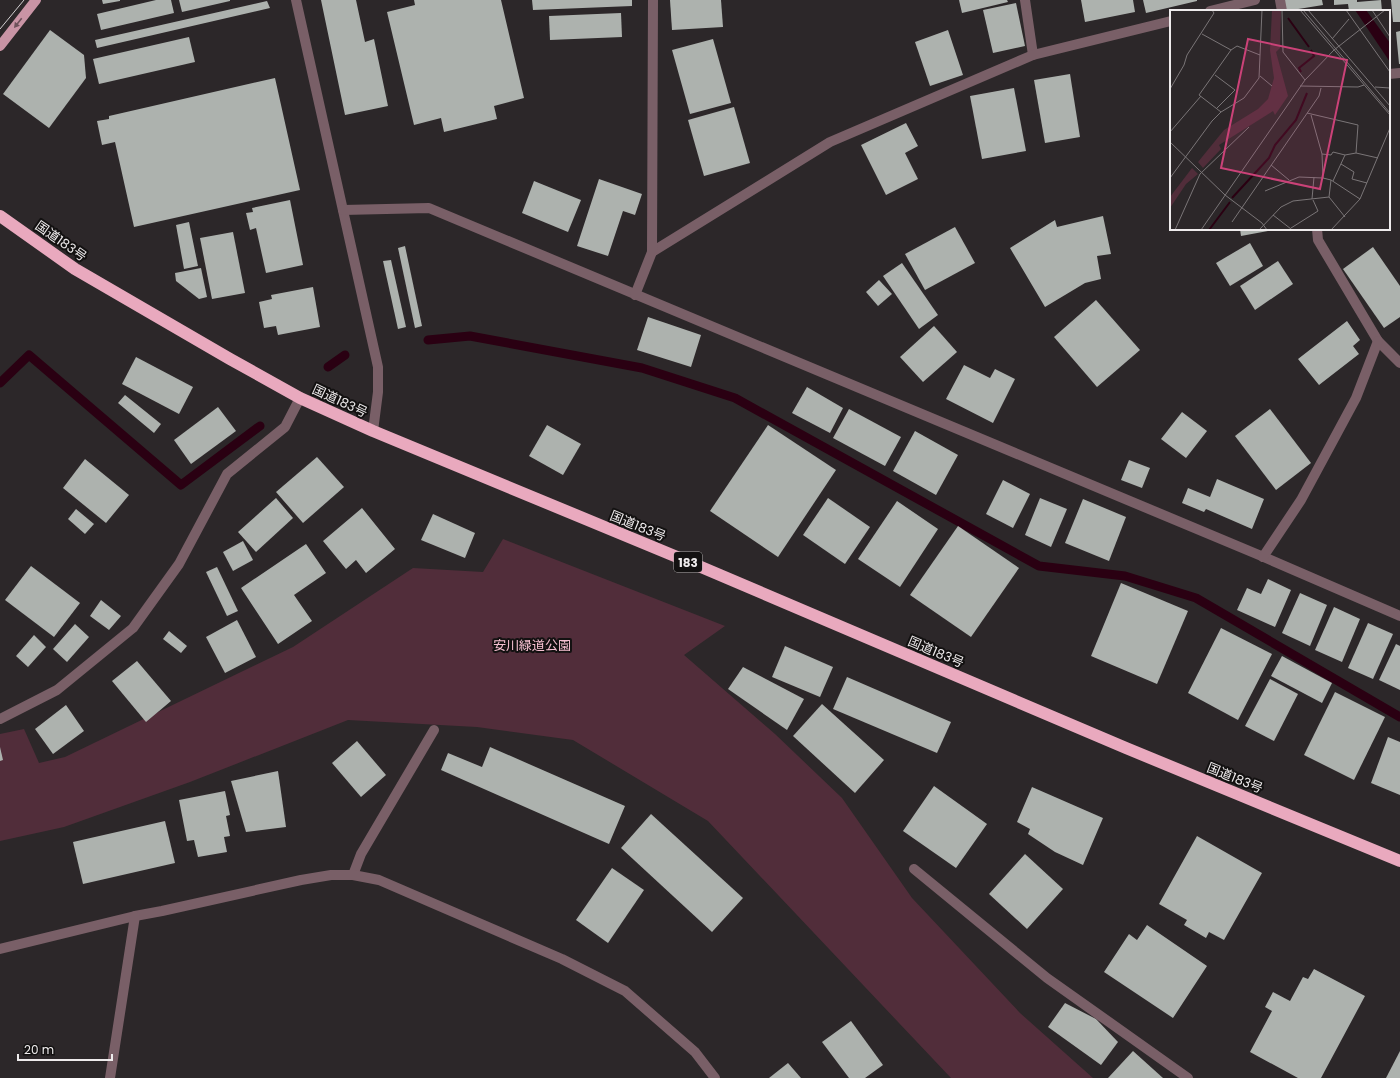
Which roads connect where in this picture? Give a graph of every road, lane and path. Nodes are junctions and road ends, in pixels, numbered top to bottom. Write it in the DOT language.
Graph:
graph roads {
  1 [pos="36,0"];
  2 [pos="296,0"];
  3 [pos="653,0"];
  4 [pos="1025,0"];
  5 [pos="1255,0"];
  6 [pos="1280,0"];
  7 [pos="1214,10"];
  8 [pos="1282,10"];
  9 [pos="1170,21"];
  10 [pos="0,46"];
  11 [pos="1033,55"];
  12 [pos="1400,73"];
  13 [pos="1390,74"];
  14 [pos="343,210"];
  15 [pos="0,216"];
  16 [pos="1317,230"];
  17 [pos="652,252"];
  18 [pos="635,295"];
  19 [pos="1378,341"];
  20 [pos="1400,363"];
  21 [pos="300,398"];
  22 [pos="373,432"];
  23 [pos="1263,557"];
  24 [pos="1400,616"];
  25 [pos="0,719"];
  26 [pos="434,730"];
  27 [pos="1400,861"];
  28 [pos="914,869"];
  29 [pos="353,875"];
  30 [pos="135,916"];
  31 [pos="0,948"];
  32 [pos="110,1078"];
  33 [pos="715,1078"];
  34 [pos="1188,1078"];
  1 -- 10 [label="main road, one-way"];
  2 -- 14 [label="street"];
  3 -- 17 [label="street"];
  4 -- 11 [label="street"];
  5 -- 7 [label="street"];
  6 -- 8 [label="street"];
  9 -- 11 [label="street"];
  11 -- 17 [label="street"];
  12 -- 13 [label="street"];
  14 -- 18 [label="street"];
  14 -- 22 [label="street"];
  15 -- 21 [label="highway, 国道183号 / 183"];
  16 -- 19 [label="street"];
  17 -- 18 [label="street"];
  18 -- 23 [label="street"];
  19 -- 20 [label="street"];
  19 -- 23 [label="street"];
  21 -- 22 [label="highway, 国道183号 / 183"];
  21 -- 25 [label="street"];
  22 -- 27 [label="highway, 国道183号 / 183"];
  23 -- 24 [label="street"];
  26 -- 29 [label="street"];
  28 -- 34 [label="street"];
  29 -- 30 [label="street"];
  29 -- 33 [label="street"];
  30 -- 31 [label="street"];
  30 -- 32 [label="street"];
}
